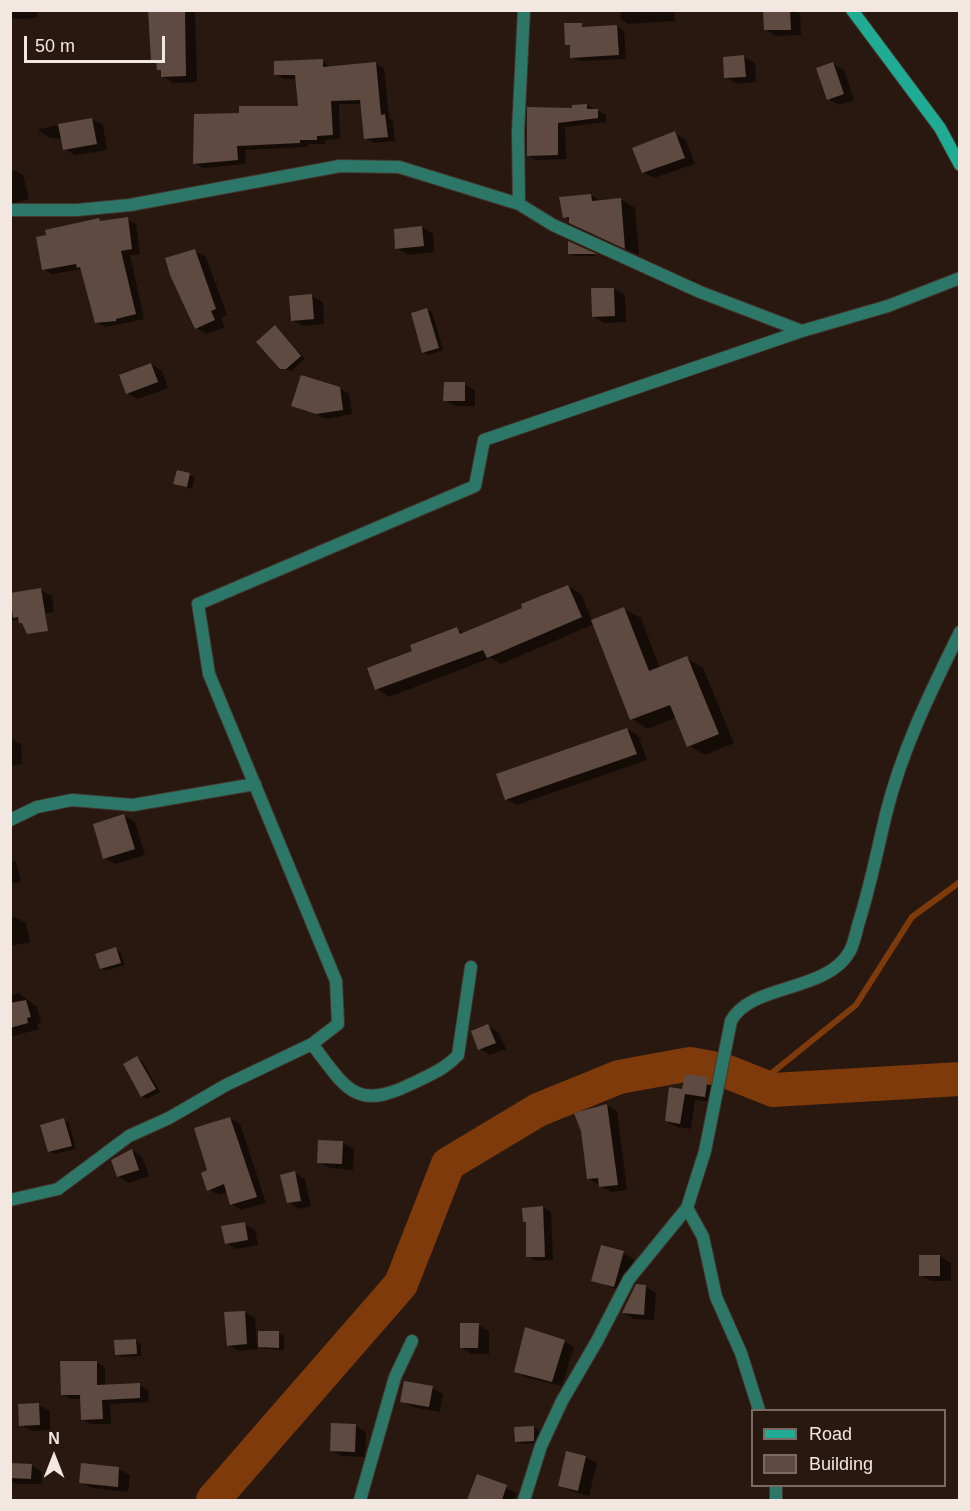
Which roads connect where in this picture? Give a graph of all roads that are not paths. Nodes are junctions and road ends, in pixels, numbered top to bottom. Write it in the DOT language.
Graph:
graph roads {
  1 [pos="524,10"];
  2 [pos="852,10"];
  3 [pos="960,165"];
  4 [pos="519,204"];
  5 [pos="10,210"];
  6 [pos="960,278"];
  7 [pos="802,331"];
  8 [pos="960,632"];
  9 [pos="255,784"];
  10 [pos="10,820"];
  11 [pos="471,967"];
  12 [pos="312,1044"];
  13 [pos="10,1200"];
  14 [pos="687,1208"];
  15 [pos="412,1341"];
  16 [pos="759,1409"];
  17 [pos="360,1500"];
  18 [pos="524,1500"];
  1 -- 4 [label="street"];
  2 -- 3 [label="street"];
  4 -- 5 [label="street"];
  4 -- 7 [label="street"];
  6 -- 7 [label="street"];
  7 -- 9 [label="street"];
  8 -- 14 [label="street"];
  9 -- 10 [label="street"];
  9 -- 12 [label="street"];
  11 -- 12 [label="street"];
  12 -- 13 [label="street"];
  14 -- 16 [label="street"];
  14 -- 18 [label="street"];
  15 -- 17 [label="street"];
}
